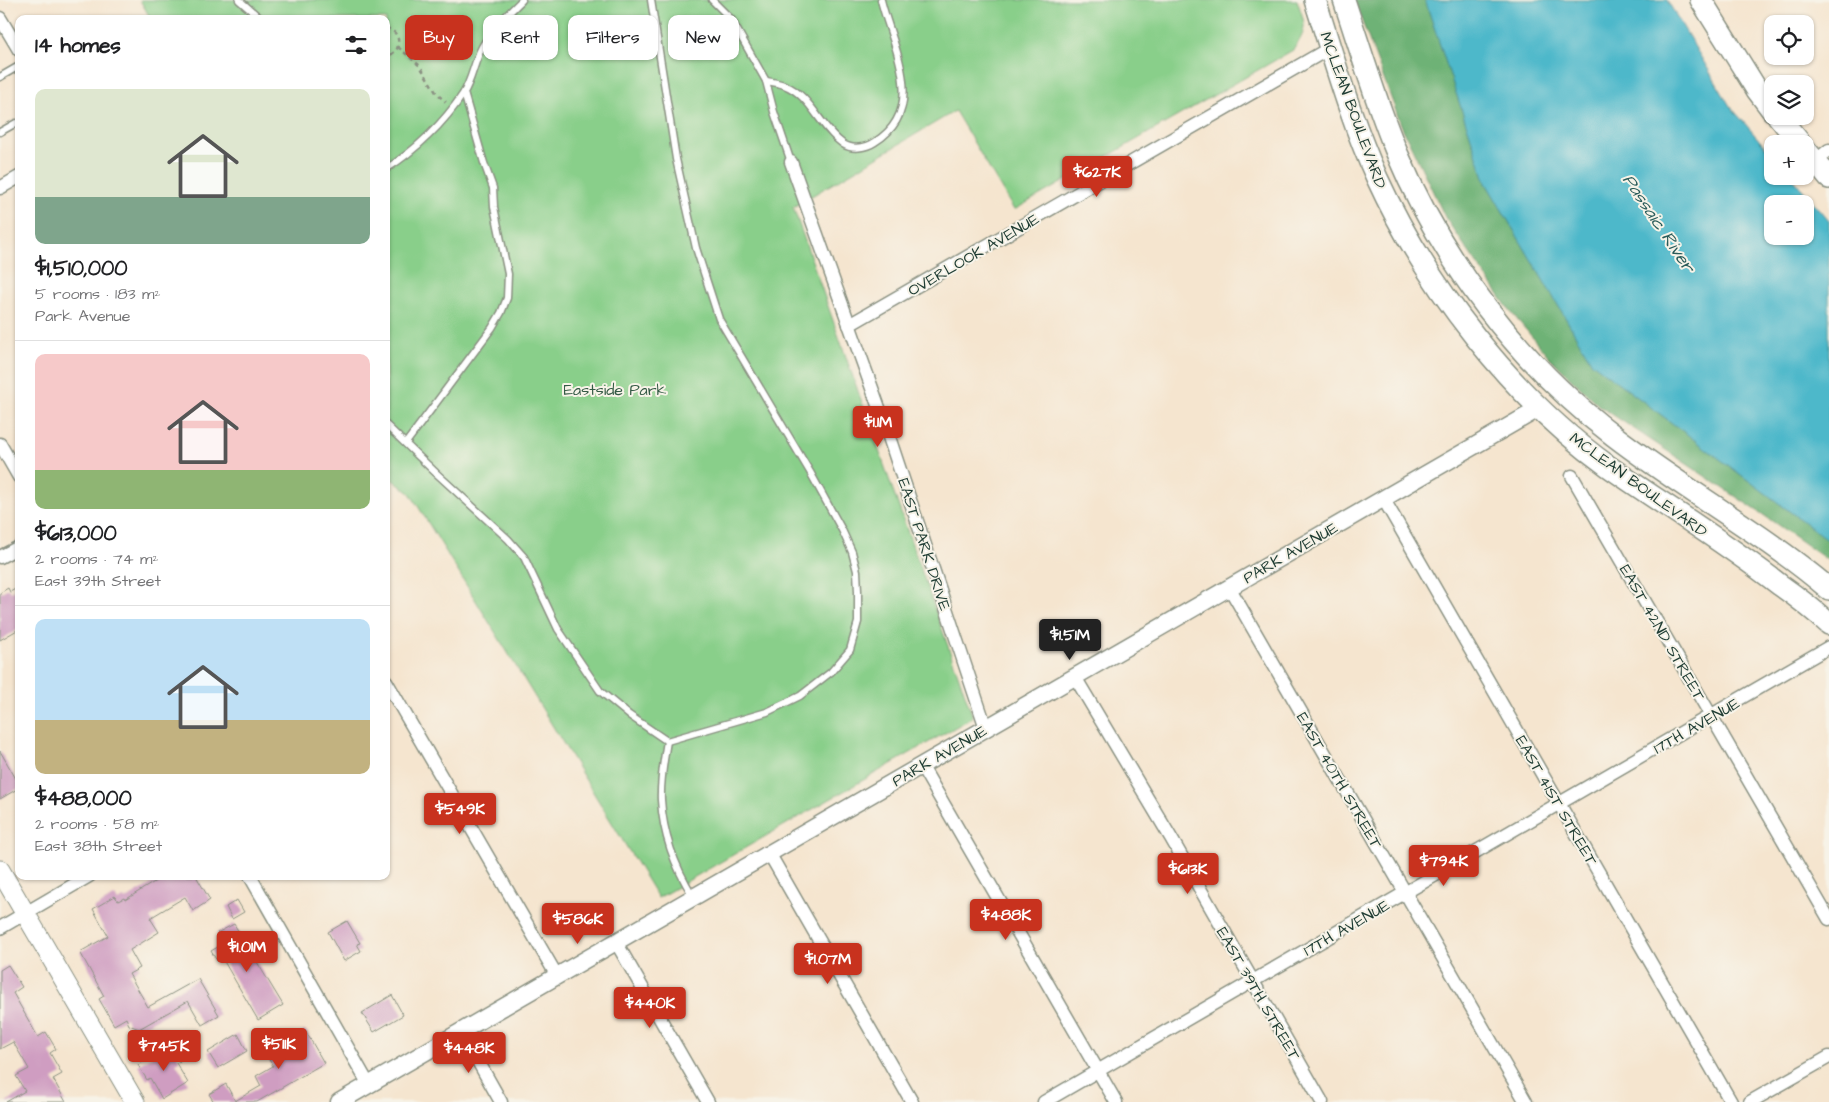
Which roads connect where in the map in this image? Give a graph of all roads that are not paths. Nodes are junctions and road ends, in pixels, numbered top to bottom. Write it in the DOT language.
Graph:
graph roads {
  1 [pos="239,0"];
  2 [pos="522,0"];
  3 [pos="651,0"];
  4 [pos="712,0"];
  5 [pos="881,0"];
  6 [pos="1315,0"];
  7 [pos="1344,0"];
  8 [pos="1701,0"];
  9 [pos="256,15"];
  10 [pos="0,18"];
  11 [pos="15,43"];
  12 [pos="1330,48"];
  13 [pos="15,69"];
  14 [pos="0,78"];
  15 [pos="766,81"];
  16 [pos="464,93"];
  17 [pos="1764,99"];
  18 [pos="15,124"];
  19 [pos="1785,125"];
  20 [pos="0,132"];
  21 [pos="1793,135"];
  22 [pos="1816,153"];
  23 [pos="791,162"];
  24 [pos="390,166"];
  25 [pos="1829,178"];
  26 [pos="15,179"];
  27 [pos="0,188"];
  28 [pos="850,325"];
  29 [pos="1540,408"];
  30 [pos="390,429"];
  31 [pos="406,443"];
  32 [pos="0,444"];
  33 [pos="15,470"];
  34 [pos="1572,476"];
  35 [pos="1384,498"];
  36 [pos="15,548"];
  37 [pos="0,557"];
  38 [pos="1229,587"];
  39 [pos="1829,589"];
  40 [pos="1829,624"];
  41 [pos="1829,647"];
  42 [pos="1075,677"];
  43 [pos="392,702"];
  44 [pos="1712,716"];
  45 [pos="986,728"];
  46 [pos="667,741"];
  47 [pos="921,765"];
  48 [pos="1559,804"];
  49 [pos="769,853"];
  50 [pos="0,870"];
  51 [pos="83,880"];
  52 [pos="252,880"];
  53 [pos="1406,893"];
  54 [pos="694,897"];
  55 [pos="25,913"];
  56 [pos="1829,919"];
  57 [pos="0,928"];
  58 [pos="616,942"];
  59 [pos="557,976"];
  60 [pos="1252,980"];
  61 [pos="461,1032"];
  62 [pos="1829,1057"];
  63 [pos="1098,1071"];
  64 [pos="369,1085"];
  65 [pos="135,1102"];
  66 [pos="339,1102"];
  67 [pos="501,1102"];
  68 [pos="708,1102"];
  69 [pos="912,1102"];
  70 [pos="1044,1102"];
  71 [pos="1116,1102"];
  72 [pos="1322,1102"];
  73 [pos="1526,1102"];
  74 [pos="1731,1102"];
  75 [pos="1750,1102"];
  1 -- 9 [label="lane"];
  2 -- 16 [label="lane"];
  3 -- 46 [label="lane"];
  4 -- 15 [label="lane"];
  5 -- 15 [label="lane"];
  6 -- 12 [label="main road, MCLEAN BOULEVARD"];
  7 -- 39 [label="main road, MCLEAN BOULEVARD"];
  8 -- 17 [label="main road"];
  10 -- 11 [label="street"];
  12 -- 28 [label="street, OVERLOOK AVENUE"];
  12 -- 29 [label="main road, MCLEAN BOULEVARD"];
  13 -- 14 [label="lane"];
  15 -- 23 [label="lane"];
  16 -- 24 [label="lane"];
  16 -- 31 [label="lane"];
  18 -- 20 [label="lane"];
  19 -- 21 [label="main road"];
  22 -- 25 [label="main road"];
  23 -- 28 [label="street, EAST PARK DRIVE"];
  26 -- 27 [label="street"];
  28 -- 45 [label="street, EAST PARK DRIVE"];
  29 -- 35 [label="street, PARK AVENUE"];
  29 -- 40 [label="main road, MCLEAN BOULEVARD"];
  30 -- 31 [label="lane"];
  31 -- 46 [label="lane"];
  32 -- 33 [label="street"];
  34 -- 44 [label="street, EAST 42ND STREET"];
  35 -- 38 [label="street, PARK AVENUE"];
  35 -- 48 [label="street, EAST 41ST STREET"];
  36 -- 37 [label="street"];
  38 -- 42 [label="street, PARK AVENUE"];
  38 -- 53 [label="street, EAST 40TH STREET"];
  41 -- 44 [label="street, 17TH AVENUE"];
  42 -- 45 [label="street, PARK AVENUE"];
  42 -- 60 [label="street, EAST 39TH STREET"];
  43 -- 59 [label="street"];
  44 -- 48 [label="street, 17TH AVENUE"];
  44 -- 56 [label="street, EAST 42ND STREET"];
  45 -- 47 [label="street, PARK AVENUE"];
  46 -- 54 [label="lane"];
  47 -- 49 [label="street, PARK AVENUE"];
  47 -- 63 [label="street"];
  48 -- 53 [label="street, 17TH AVENUE"];
  48 -- 74 [label="street, EAST 41ST STREET"];
  49 -- 54 [label="street, PARK AVENUE"];
  49 -- 69 [label="street"];
  50 -- 55 [label="main road"];
  51 -- 55 [label="street"];
  52 -- 64 [label="street"];
  53 -- 60 [label="street, 17TH AVENUE"];
  53 -- 73 [label="street, EAST 40TH STREET"];
  54 -- 58 [label="street, PARK AVENUE"];
  55 -- 57 [label="street"];
  55 -- 65 [label="main road"];
  58 -- 59 [label="street, PARK AVENUE"];
  58 -- 68 [label="street"];
  59 -- 61 [label="street, PARK AVENUE"];
  60 -- 63 [label="street, 17TH AVENUE"];
  60 -- 72 [label="street, EAST 39TH STREET"];
  61 -- 64 [label="street, PARK AVENUE"];
  61 -- 67 [label="street"];
  62 -- 75 [label="street"];
  63 -- 70 [label="street, 17TH AVENUE"];
  63 -- 71 [label="street"];
  64 -- 66 [label="street, PARK AVENUE"];
}
